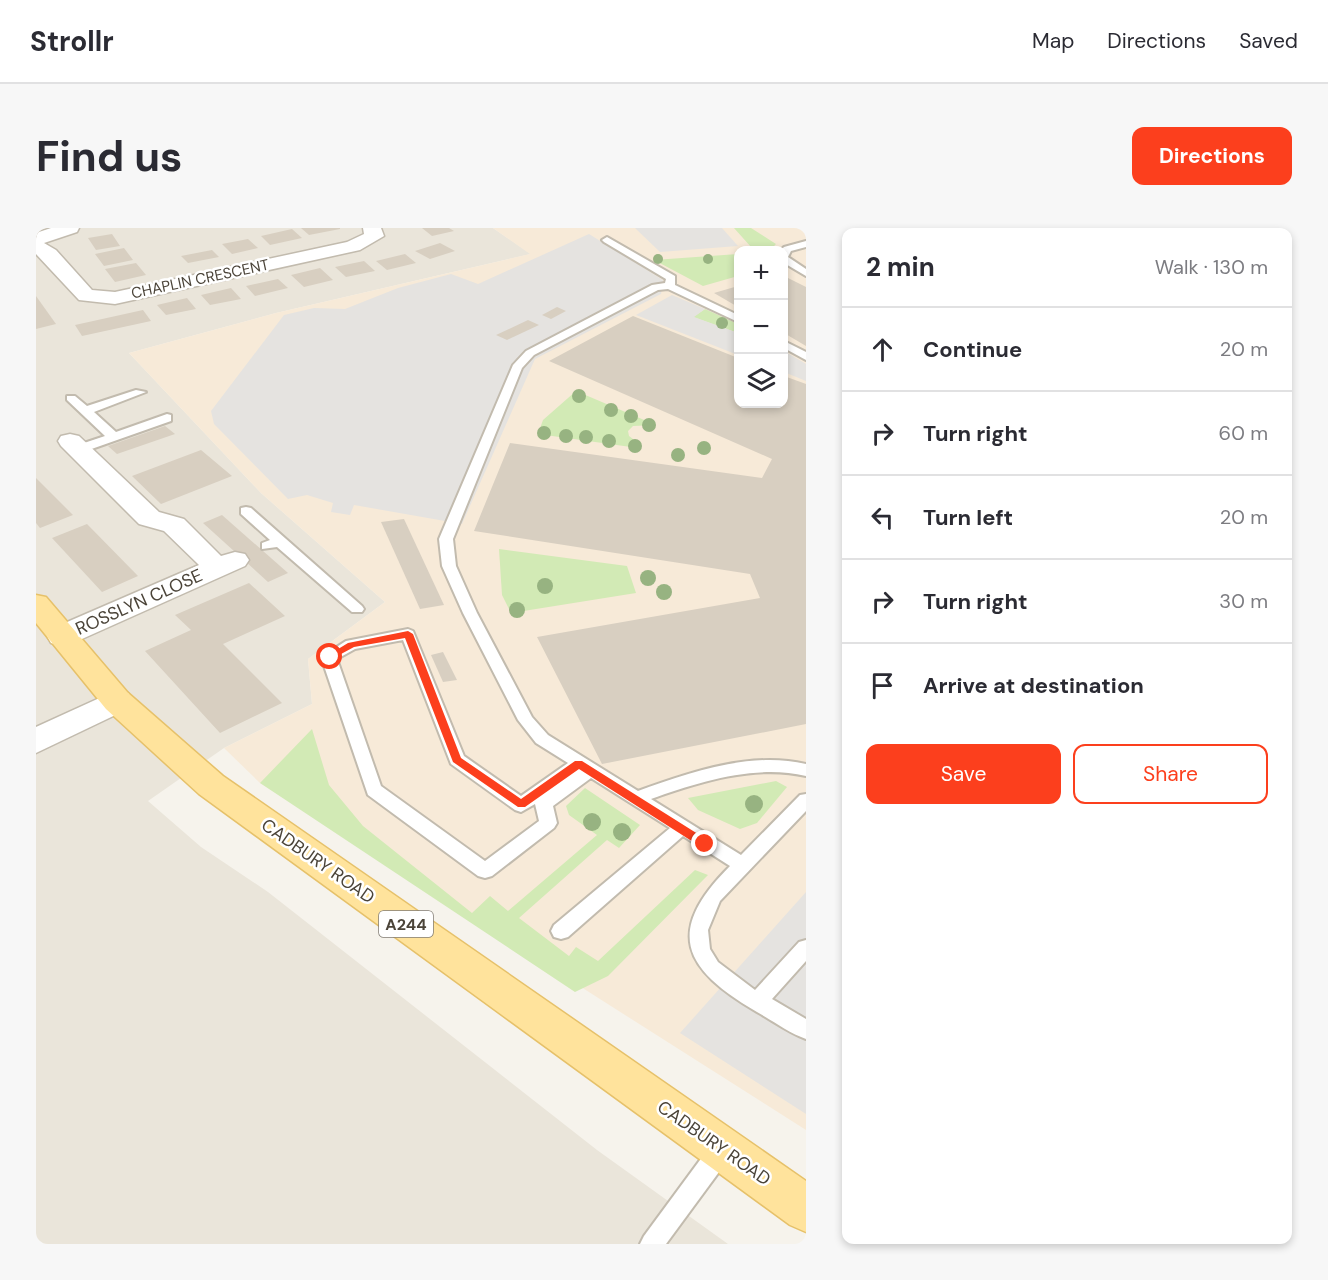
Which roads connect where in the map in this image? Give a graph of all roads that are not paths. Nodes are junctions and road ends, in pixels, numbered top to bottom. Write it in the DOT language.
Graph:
graph roads {
  1 [pos="70,228"];
  2 [pos="372,228"];
  3 [pos="36,239"];
  4 [pos="607,240"];
  5 [pos="806,244"];
  6 [pos="36,246"];
  7 [pos="788,249"];
  8 [pos="788,260"];
  9 [pos="806,273"];
  10 [pos="670,286"];
  11 [pos="734,317"];
  12 [pos="788,347"];
  13 [pos="806,357"];
  14 [pos="140,392"];
  15 [pos="72,398"];
  16 [pos="86,411"];
  17 [pos="167,418"];
  18 [pos="114,436"];
  19 [pos="74,446"];
  20 [pos="246,511"];
  21 [pos="36,604"];
  22 [pos="357,609"];
  23 [pos="62,636"];
  24 [pos="117,701"];
  25 [pos="36,741"];
  26 [pos="585,767"];
  27 [pos="806,770"];
  28 [pos="636,798"];
  29 [pos="806,800"];
  30 [pos="681,828"];
  31 [pos="742,866"];
  32 [pos="561,931"];
  33 [pos="806,948"];
  34 [pos="757,1002"];
  35 [pos="806,1030"];
  36 [pos="722,1149"];
  37 [pos="806,1209"];
  38 [pos="652,1244"];
  1 -- 3 [label="street"];
  2 -- 6 [label="street, CHAPLIN CRESCENT"];
  4 -- 10 [label="lane"];
  5 -- 7 [label="lane"];
  8 -- 9 [label="lane"];
  10 -- 11 [label="lane"];
  10 -- 26 [label="lane"];
  12 -- 13 [label="lane"];
  14 -- 16 [label="lane"];
  15 -- 16 [label="lane"];
  16 -- 18 [label="lane"];
  17 -- 18 [label="lane"];
  18 -- 19 [label="lane"];
  19 -- 23 [label="street, ROSSLYN CLOSE"];
  20 -- 22 [label="lane"];
  21 -- 23 [label="main road, CADBURY ROAD / A244"];
  23 -- 24 [label="main road, CADBURY ROAD / A244"];
  24 -- 25 [label="street"];
  24 -- 36 [label="main road, CADBURY ROAD / A244"];
  26 -- 26 [label="lane"];
  26 -- 28 [label="lane"];
  27 -- 28 [label="lane"];
  28 -- 30 [label="lane"];
  29 -- 31 [label="lane"];
  30 -- 31 [label="lane"];
  30 -- 32 [label="lane"];
  31 -- 34 [label="lane"];
  33 -- 34 [label="lane"];
  34 -- 35 [label="lane"];
  36 -- 37 [label="main road, CADBURY ROAD / A244"];
  36 -- 38 [label="lane"];
}
